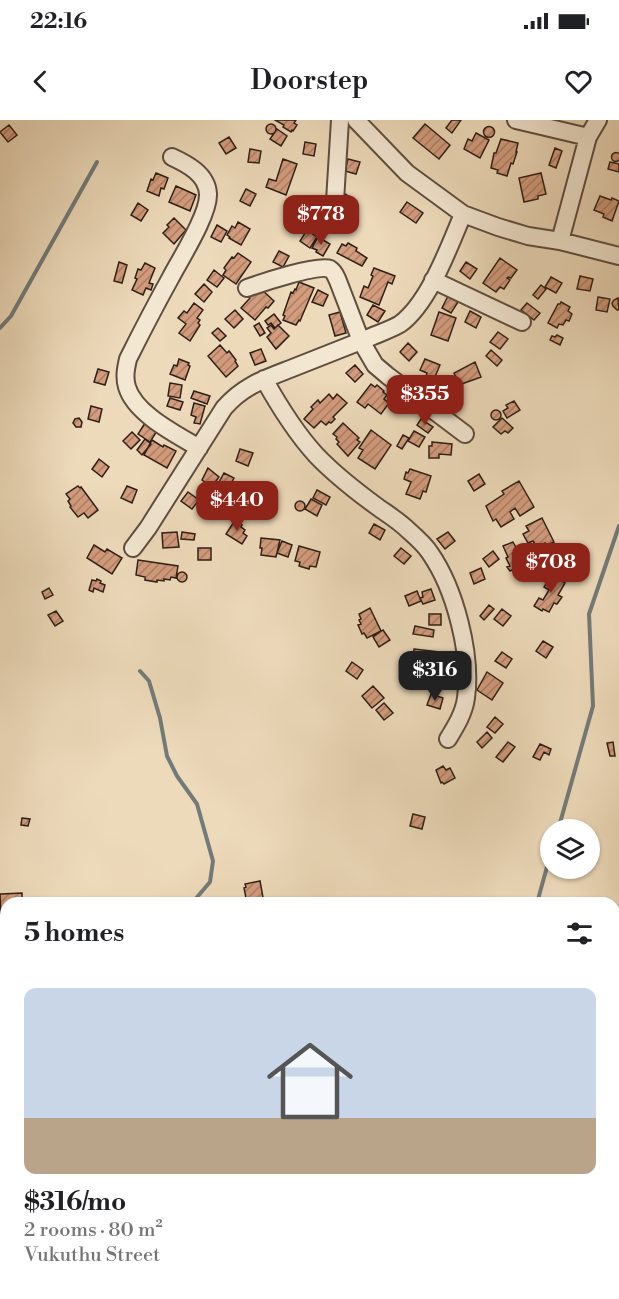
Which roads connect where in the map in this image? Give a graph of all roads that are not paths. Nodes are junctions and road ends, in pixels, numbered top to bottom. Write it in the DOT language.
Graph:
graph roads {
  1 [pos="340,120"];
  2 [pos="356,120"];
  3 [pos="516,120"];
  4 [pos="598,120"];
  5 [pos="588,137"];
  6 [pos="172,157"];
  7 [pos="335,201"];
  8 [pos="463,214"];
  9 [pos="560,241"];
  10 [pos="619,256"];
  11 [pos="433,280"];
  12 [pos="247,288"];
  13 [pos="522,322"];
  14 [pos="361,341"];
  15 [pos="264,380"];
  16 [pos="465,434"];
  17 [pos="199,448"];
  18 [pos="133,548"];
  19 [pos="448,739"];
  1 -- 7 [label="street"];
  2 -- 8 [label="street"];
  3 -- 5 [label="street"];
  4 -- 5 [label="street"];
  5 -- 9 [label="street"];
  6 -- 17 [label="street"];
  8 -- 9 [label="street"];
  8 -- 11 [label="street"];
  9 -- 10 [label="street"];
  11 -- 13 [label="street"];
  11 -- 14 [label="street"];
  12 -- 14 [label="street"];
  14 -- 15 [label="street"];
  14 -- 16 [label="street"];
  15 -- 17 [label="street"];
  15 -- 19 [label="street"];
  17 -- 18 [label="street"];
}
